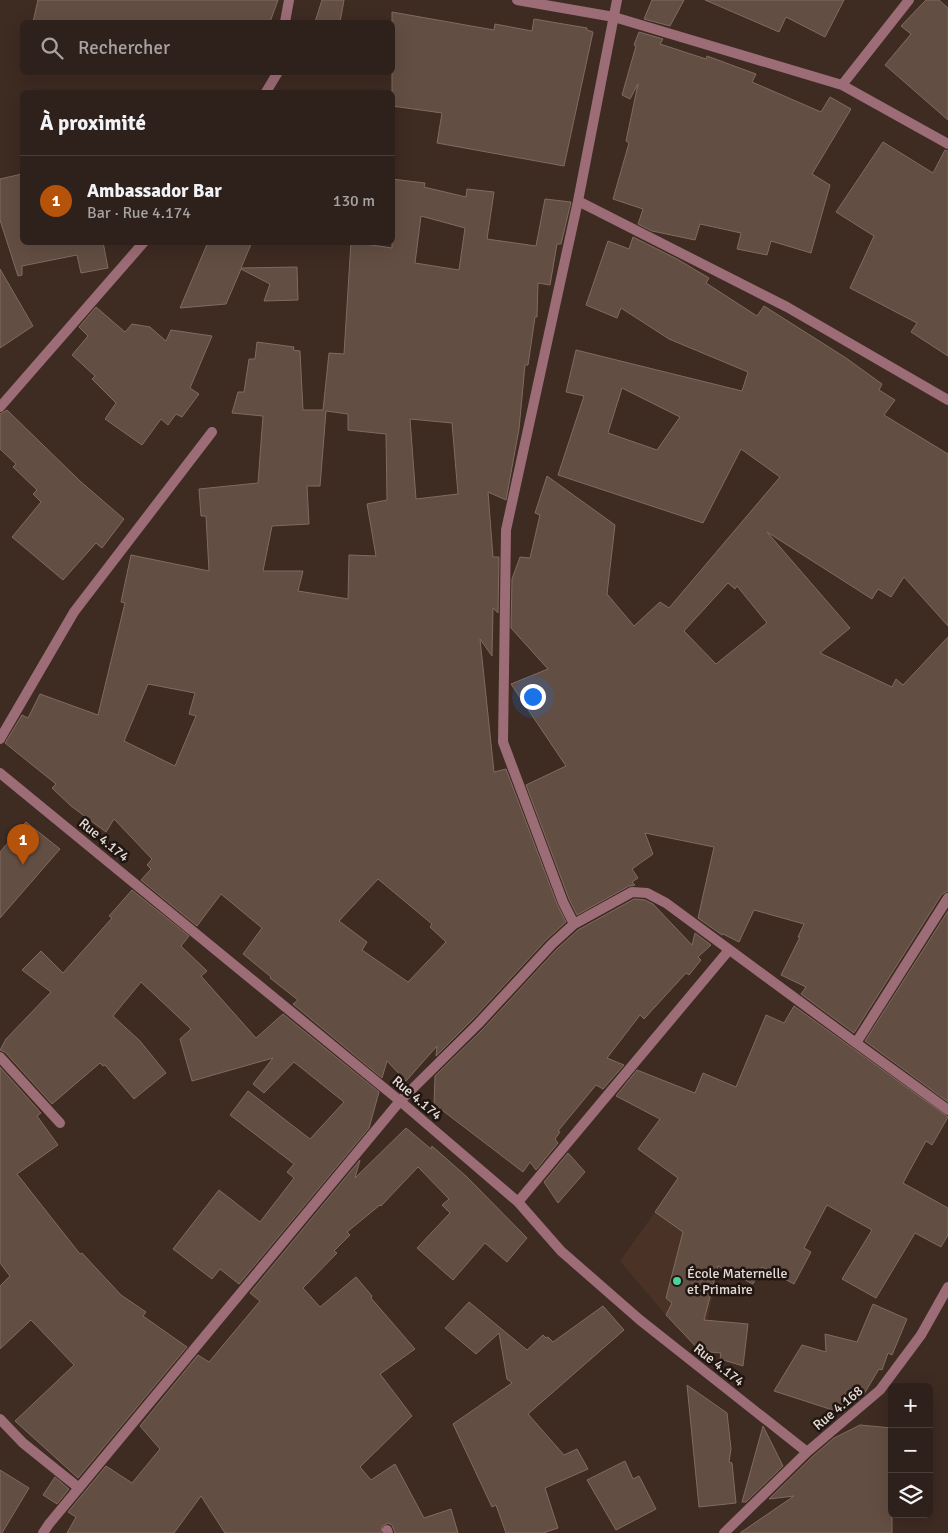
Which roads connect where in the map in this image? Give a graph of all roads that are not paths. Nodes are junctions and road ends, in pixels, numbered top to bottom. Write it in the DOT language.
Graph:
graph roads {
  1 [pos="289,0"];
  2 [pos="517,0"];
  3 [pos="617,0"];
  4 [pos="909,0"];
  5 [pos="614,17"];
  6 [pos="286,20"];
  7 [pos="276,75"];
  8 [pos="842,85"];
  9 [pos="267,90"];
  10 [pos="948,144"];
  11 [pos="578,201"];
  12 [pos="141,245"];
  13 [pos="948,400"];
  14 [pos="0,407"];
  15 [pos="212,432"];
  16 [pos="0,739"];
  17 [pos="0,773"];
  18 [pos="948,898"];
  19 [pos="574,924"];
  20 [pos="729,950"];
  21 [pos="856,1043"];
  22 [pos="0,1057"];
  23 [pos="400,1101"];
  24 [pos="948,1110"];
  25 [pos="60,1123"];
  26 [pos="518,1202"];
  27 [pos="948,1287"];
  28 [pos="0,1419"];
  29 [pos="807,1452"];
  30 [pos="79,1488"];
  31 [pos="43,1533"];
  32 [pos="724,1533"];
  1 -- 6 [label="street"];
  2 -- 5 [label="street"];
  3 -- 5 [label="street"];
  4 -- 8 [label="street"];
  5 -- 8 [label="street"];
  5 -- 11 [label="street"];
  7 -- 9 [label="street"];
  8 -- 10 [label="street"];
  11 -- 13 [label="street"];
  11 -- 19 [label="street"];
  12 -- 14 [label="street"];
  15 -- 16 [label="street"];
  17 -- 23 [label="street, Rue 4.174"];
  18 -- 21 [label="street"];
  19 -- 20 [label="street"];
  19 -- 23 [label="street"];
  20 -- 21 [label="street"];
  20 -- 26 [label="street"];
  21 -- 24 [label="street"];
  22 -- 25 [label="street"];
  23 -- 26 [label="street, Rue 4.174"];
  23 -- 30 [label="street"];
  26 -- 29 [label="street, Rue 4.174"];
  27 -- 29 [label="street, Rue 4.168"];
  28 -- 30 [label="street"];
  29 -- 32 [label="street, Rue 4.168"];
  30 -- 31 [label="street"];
}
